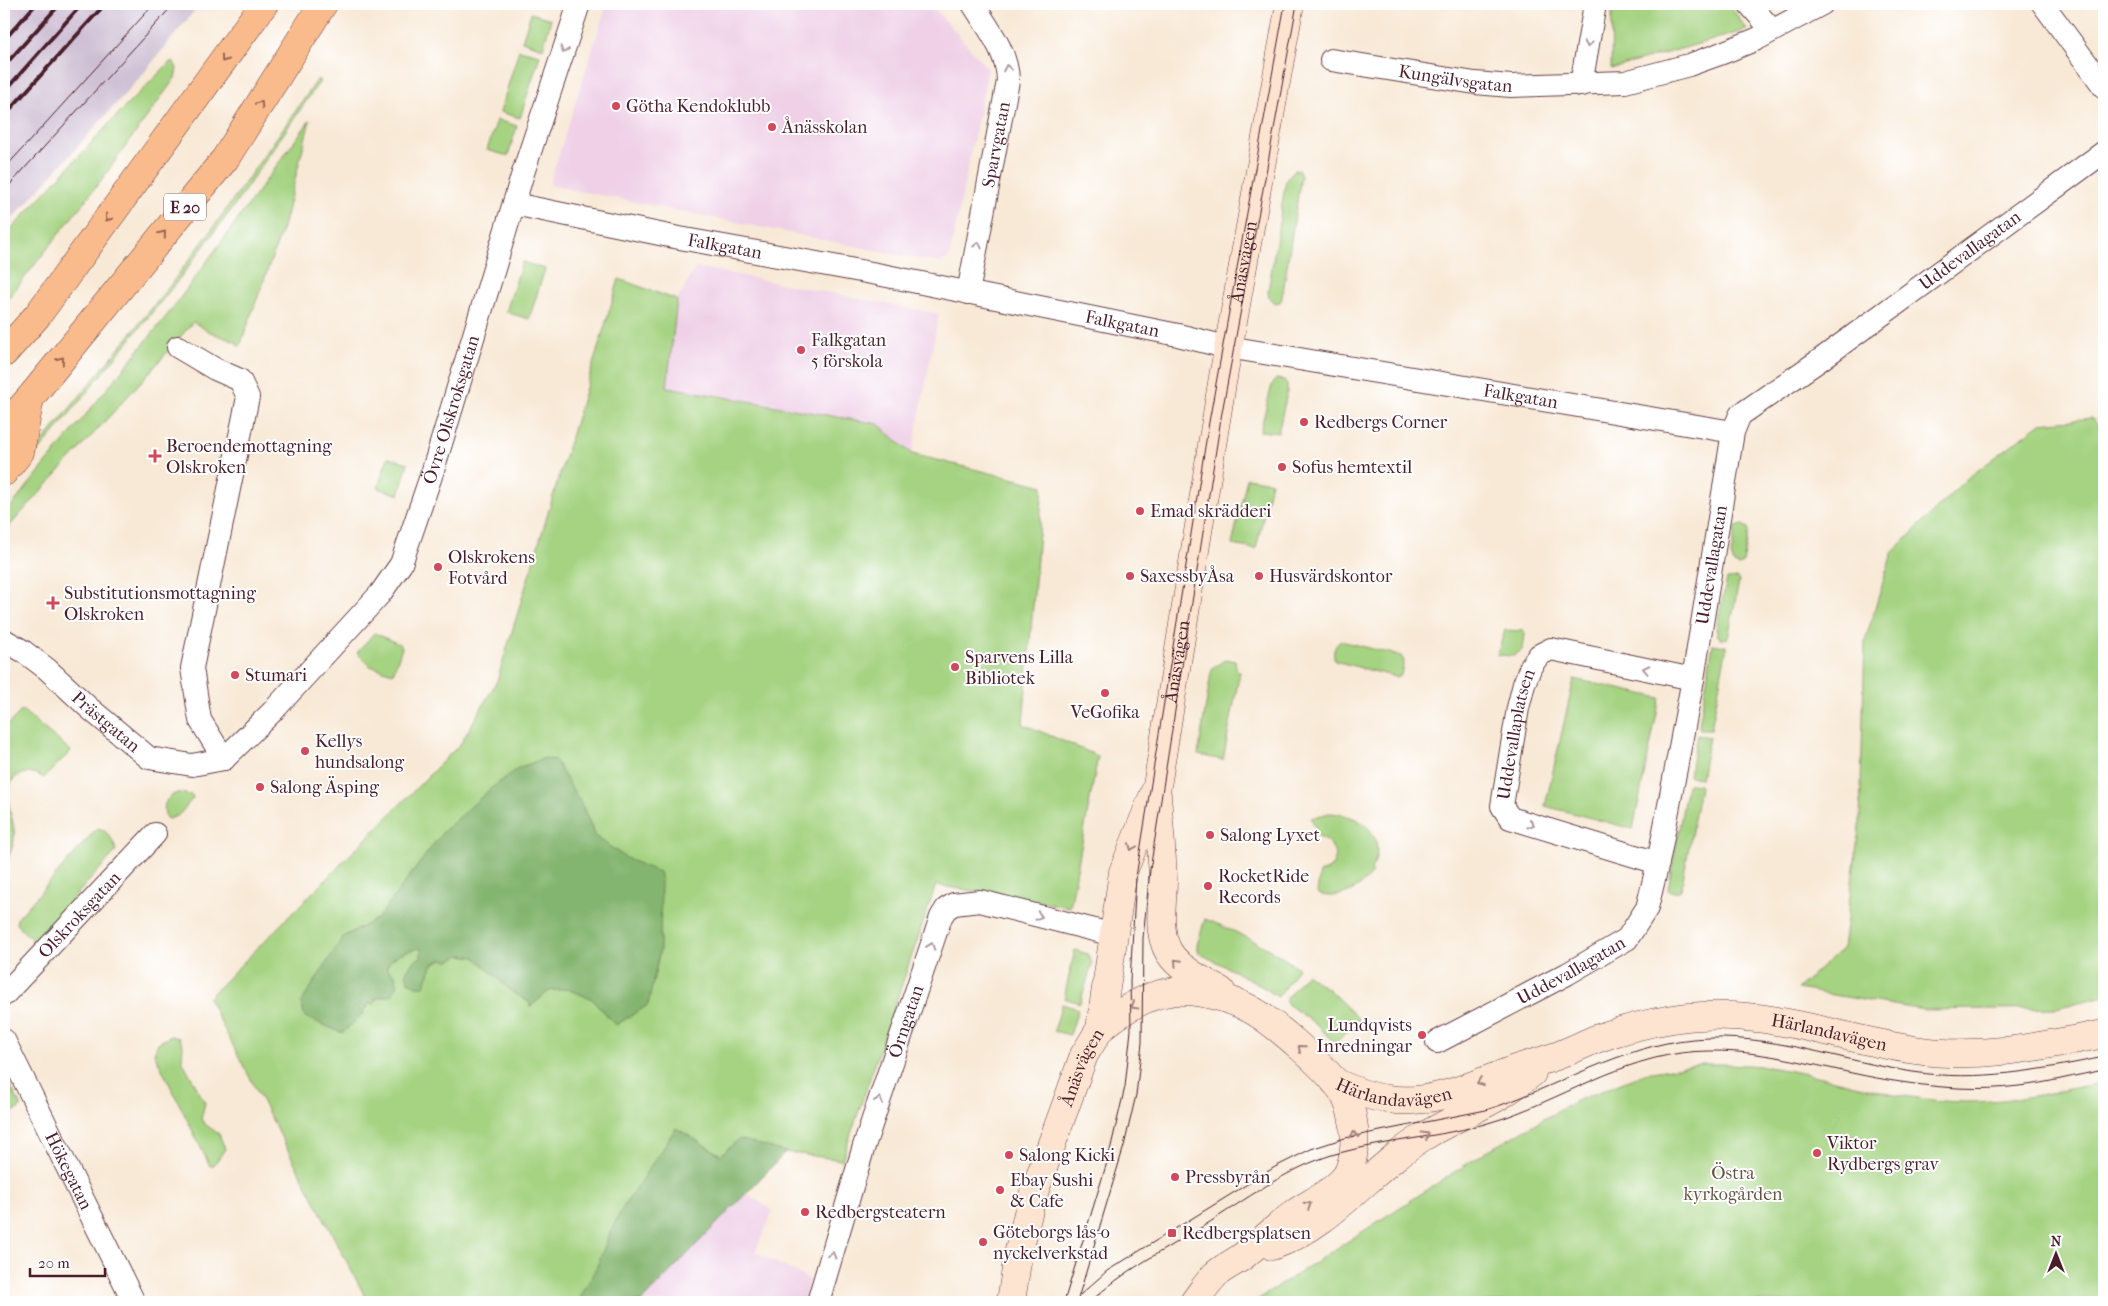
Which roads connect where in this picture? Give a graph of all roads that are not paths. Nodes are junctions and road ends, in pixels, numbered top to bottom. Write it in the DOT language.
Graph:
graph roads {
  1 [pos="264,4"];
  2 [pos="323,4"];
  3 [pos="579,4"];
  4 [pos="973,4"];
  5 [pos="1290,4"];
  6 [pos="1595,4"];
  7 [pos="1749,4"];
  8 [pos="1822,4"];
  9 [pos="2043,4"];
  10 [pos="1772,30"];
  11 [pos="1331,60"];
  12 [pos="1581,85"];
  13 [pos="2104,87"];
  14 [pos="2104,152"];
  15 [pos="514,204"];
  16 [pos="968,293"];
  17 [pos="178,347"];
  18 [pos="1228,347"];
  19 [pos="4,353"];
  20 [pos="30,398"];
  21 [pos="4,426"];
  22 [pos="1733,432"];
  23 [pos="4,472"];
  24 [pos="4,640"];
  25 [pos="1693,679"];
  26 [pos="224,759"];
  27 [pos="1157,786"];
  28 [pos="155,834"];
  29 [pos="1658,863"];
  30 [pos="1114,935"];
  31 [pos="4,995"];
  32 [pos="1240,1002"];
  33 [pos="1100,1029"];
  34 [pos="2104,1034"];
  35 [pos="4,1040"];
  36 [pos="1437,1042"];
  37 [pos="1560,1055"];
  38 [pos="1335,1082"];
  39 [pos="1242,1257"];
  40 [pos="134,1302"];
  41 [pos="818,1302"];
  42 [pos="1011,1302"];
  43 [pos="1194,1302"];
  1 -- 19 [label="highway, one-way"];
  20 -- 2 [label="highway, E 20, one-way"];
  3 -- 15 [label="street, Övre Olskroksgatan, one-way"];
  16 -- 4 [label="street, Sparvgatan, one-way"];
  5 -- 18 [label="street, Ånäsvägen"];
  6 -- 12 [label="street, one-way"];
  7 -- 10 [label="street"];
  8 -- 10 [label="street, Kungälvsgatan"];
  9 -- 13 [label="street"];
  10 -- 12 [label="street, Kungälvsgatan"];
  11 -- 12 [label="street, Kungälvsgatan"];
  14 -- 22 [label="street, Uddevallagatan"];
  15 -- 16 [label="street, Falkgatan"];
  15 -- 26 [label="street, Övre Olskroksgatan"];
  16 -- 18 [label="street, Falkgatan"];
  17 -- 26 [label="street"];
  18 -- 22 [label="street, Falkgatan"];
  18 -- 27 [label="street, Ånäsvägen"];
  20 -- 21 [label="highway, E 20"];
  20 -- 23 [label="highway"];
  22 -- 25 [label="street, Uddevallagatan"];
  24 -- 26 [label="street, Prästgatan"];
  25 -- 29 [label="street, Uddevallagatan"];
  25 -- 29 [label="street, Uddevallaplatsen, one-way"];
  27 -- 30 [label="street, Ånäsvägen, one-way"];
  32 -- 27 [label="street, one-way"];
  28 -- 31 [label="street, Olskroksgatan"];
  29 -- 36 [label="street, Uddevallagatan"];
  30 -- 33 [label="street, Ånäsvägen"];
  41 -- 30 [label="street, Örngatan, one-way"];
  32 -- 33 [label="street, one-way"];
  38 -- 32 [label="street, one-way"];
  33 -- 42 [label="street, Ånäsvägen"];
  34 -- 37 [label="street, Härlandavägen"];
  35 -- 40 [label="street, Hökegatan"];
  37 -- 38 [label="street, Härlandavägen, one-way"];
  39 -- 37 [label="street, Härlandavägen, one-way"];
  39 -- 38 [label="street, Härlandavägen, one-way"];
  39 -- 43 [label="street, Härlandavägen"];
}
